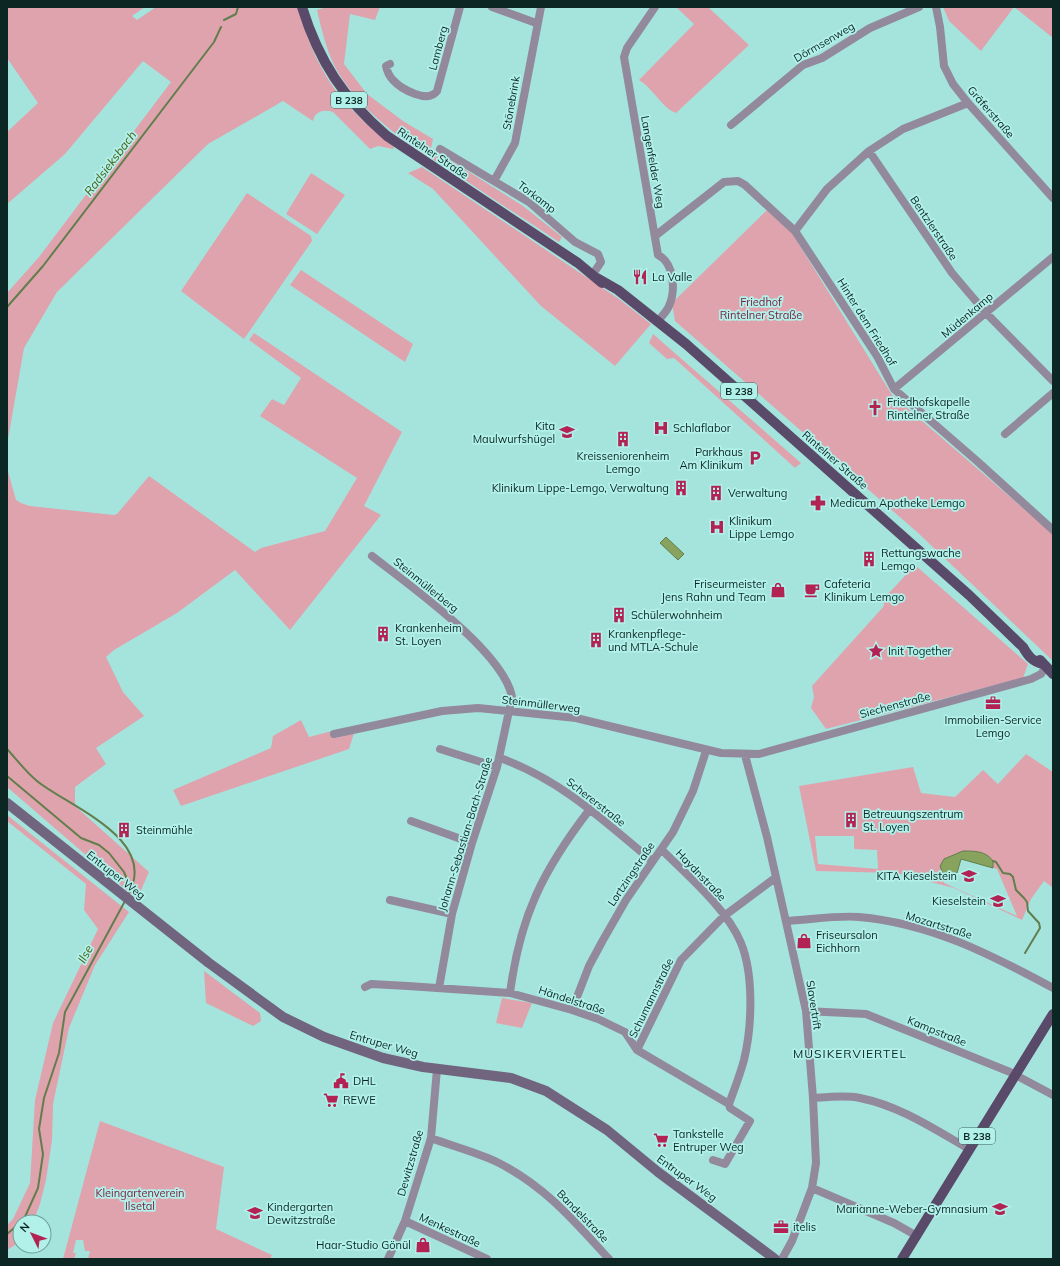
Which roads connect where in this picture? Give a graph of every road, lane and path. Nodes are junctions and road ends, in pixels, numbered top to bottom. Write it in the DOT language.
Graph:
graph roads {
  1 [pos="302,7"];
  2 [pos="460,7"];
  3 [pos="492,7"];
  4 [pos="541,7"];
  5 [pos="655,7"];
  6 [pos="919,7"];
  7 [pos="936,7"];
  8 [pos="536,23"];
  9 [pos="390,64"];
  10 [pos="968,103"];
  11 [pos="731,125"];
  12 [pos="440,149"];
  13 [pos="869,151"];
  14 [pos="494,181"];
  15 [pos="1053,198"];
  16 [pos="795,231"];
  17 [pos="655,236"];
  18 [pos="1053,257"];
  19 [pos="595,276"];
  20 [pos="986,313"];
  21 [pos="658,321"];
  22 [pos="1053,381"];
  23 [pos="894,389"];
  24 [pos="1053,393"];
  25 [pos="1006,434"];
  26 [pos="1053,530"];
  27 [pos="372,556"];
  28 [pos="1047,668"];
  29 [pos="509,711"];
  30 [pos="334,734"];
  31 [pos="440,749"];
  32 [pos="706,751"];
  33 [pos="744,755"];
  34 [pos="500,758"];
  35 [pos="497,767"];
  36 [pos="7,803"];
  37 [pos="590,809"];
  38 [pos="411,820"];
  39 [pos="472,843"];
  40 [pos="662,850"];
  41 [pos="652,861"];
  42 [pos="775,878"];
  43 [pos="390,900"];
  44 [pos="452,914"];
  45 [pos="724,916"];
  46 [pos="786,921"];
  47 [pos="365,987"];
  48 [pos="439,988"];
  49 [pos="1053,988"];
  50 [pos="510,993"];
  51 [pos="572,1010"];
  52 [pos="806,1011"];
  53 [pos="1053,1014"];
  54 [pos="637,1050"];
  55 [pos="438,1069"];
  56 [pos="1015,1074"];
  57 [pos="1053,1095"];
  58 [pos="813,1098"];
  59 [pos="729,1104"];
  60 [pos="431,1138"];
  61 [pos="969,1149"];
  62 [pos="713,1160"];
  63 [pos="812,1188"];
  64 [pos="405,1221"];
  65 [pos="917,1236"];
  66 [pos="388,1259"];
  67 [pos="487,1259"];
  68 [pos="609,1259"];
  69 [pos="775,1259"];
  70 [pos="782,1259"];
  71 [pos="902,1259"];
  1 -- 19 [label="main road, Rintelner Straße / B 238"];
  2 -- 9 [label="street, Lamberg"];
  3 -- 8 [label="street"];
  4 -- 8 [label="street, Stönebrink"];
  5 -- 17 [label="street, Langenfelder Weg"];
  6 -- 11 [label="street, Dörmsenweg"];
  7 -- 10 [label="street, Gräferstraße"];
  8 -- 14 [label="street, Stönebrink"];
  10 -- 13 [label="street"];
  10 -- 15 [label="street, Gräferstraße"];
  12 -- 14 [label="street, Torkamp"];
  13 -- 16 [label="street"];
  13 -- 20 [label="street, Bentzlerstraße"];
  14 -- 19 [label="street, Torkamp"];
  16 -- 17 [label="street"];
  16 -- 23 [label="street, Hinter dem Friedhof"];
  17 -- 21 [label="street, Langenfelder Weg"];
  18 -- 20 [label="street, Müdenkamp"];
  19 -- 21 [label="main road, Rintelner Straße / B 238"];
  20 -- 22 [label="street, Bentzlerstraße"];
  20 -- 23 [label="street, Müdenkamp"];
  21 -- 28 [label="main road, Rintelner Straße / B 238"];
  23 -- 26 [label="street, Hinter dem Friedhof"];
  24 -- 25 [label="street"];
  27 -- 29 [label="street, Steinmüllerberg"];
  28 -- 33 [label="street, Siechenstraße"];
  29 -- 30 [label="street, Steinmüllerweg"];
  29 -- 32 [label="street, Steinmüllerweg"];
  29 -- 34 [label="street, Johann-Sebastian-Bach-Straße"];
  31 -- 35 [label="street"];
  32 -- 33 [label="street, Steinmüllerweg"];
  32 -- 40 [label="street, Lortzingstraße"];
  33 -- 42 [label="street, Slavertrift"];
  34 -- 35 [label="street, Johann-Sebastian-Bach-Straße"];
  34 -- 37 [label="street, Schererstraße"];
  35 -- 39 [label="street, Johann-Sebastian-Bach-Straße"];
  36 -- 55 [label="main road, Entruper Weg"];
  37 -- 41 [label="street, Schererstraße"];
  37 -- 50 [label="street"];
  38 -- 39 [label="street"];
  39 -- 44 [label="street, Johann-Sebastian-Bach-Straße"];
  40 -- 41 [label="street, Lortzingstraße"];
  40 -- 45 [label="street, Haydnstraße"];
  41 -- 51 [label="street, Lortzingstraße"];
  42 -- 45 [label="street, Schumannstraße"];
  42 -- 46 [label="street, Slavertrift"];
  43 -- 44 [label="street"];
  44 -- 48 [label="street, Johann-Sebastian-Bach-Straße"];
  45 -- 54 [label="street, Schumannstraße"];
  45 -- 59 [label="street, Haydnstraße"];
  46 -- 49 [label="street, Mozartstraße"];
  46 -- 52 [label="street, Slavertrift"];
  47 -- 48 [label="street, Händelstraße"];
  48 -- 50 [label="street, Händelstraße"];
  50 -- 51 [label="street, Händelstraße"];
  51 -- 54 [label="street, Händelstraße"];
  52 -- 56 [label="street, Kampstraße"];
  52 -- 58 [label="street, Slavertrift"];
  53 -- 56 [label="main road, B 238"];
  54 -- 59 [label="street, Händelstraße"];
  55 -- 60 [label="street, Dewitzstraße"];
  55 -- 69 [label="main road, Entruper Weg"];
  56 -- 57 [label="street, Kampstraße"];
  56 -- 61 [label="main road, B 238"];
  58 -- 61 [label="street"];
  58 -- 63 [label="street, Slavertrift"];
  59 -- 62 [label="street, Händelstraße"];
  60 -- 64 [label="street, Dewitzstraße"];
  60 -- 68 [label="street, Bandelstraße"];
  61 -- 65 [label="main road, B 238"];
  63 -- 65 [label="street"];
  63 -- 70 [label="street, Slavertrift"];
  64 -- 66 [label="street, Dewitzstraße"];
  64 -- 67 [label="street, Menkestraße"];
  65 -- 71 [label="main road, B 238"];
}
